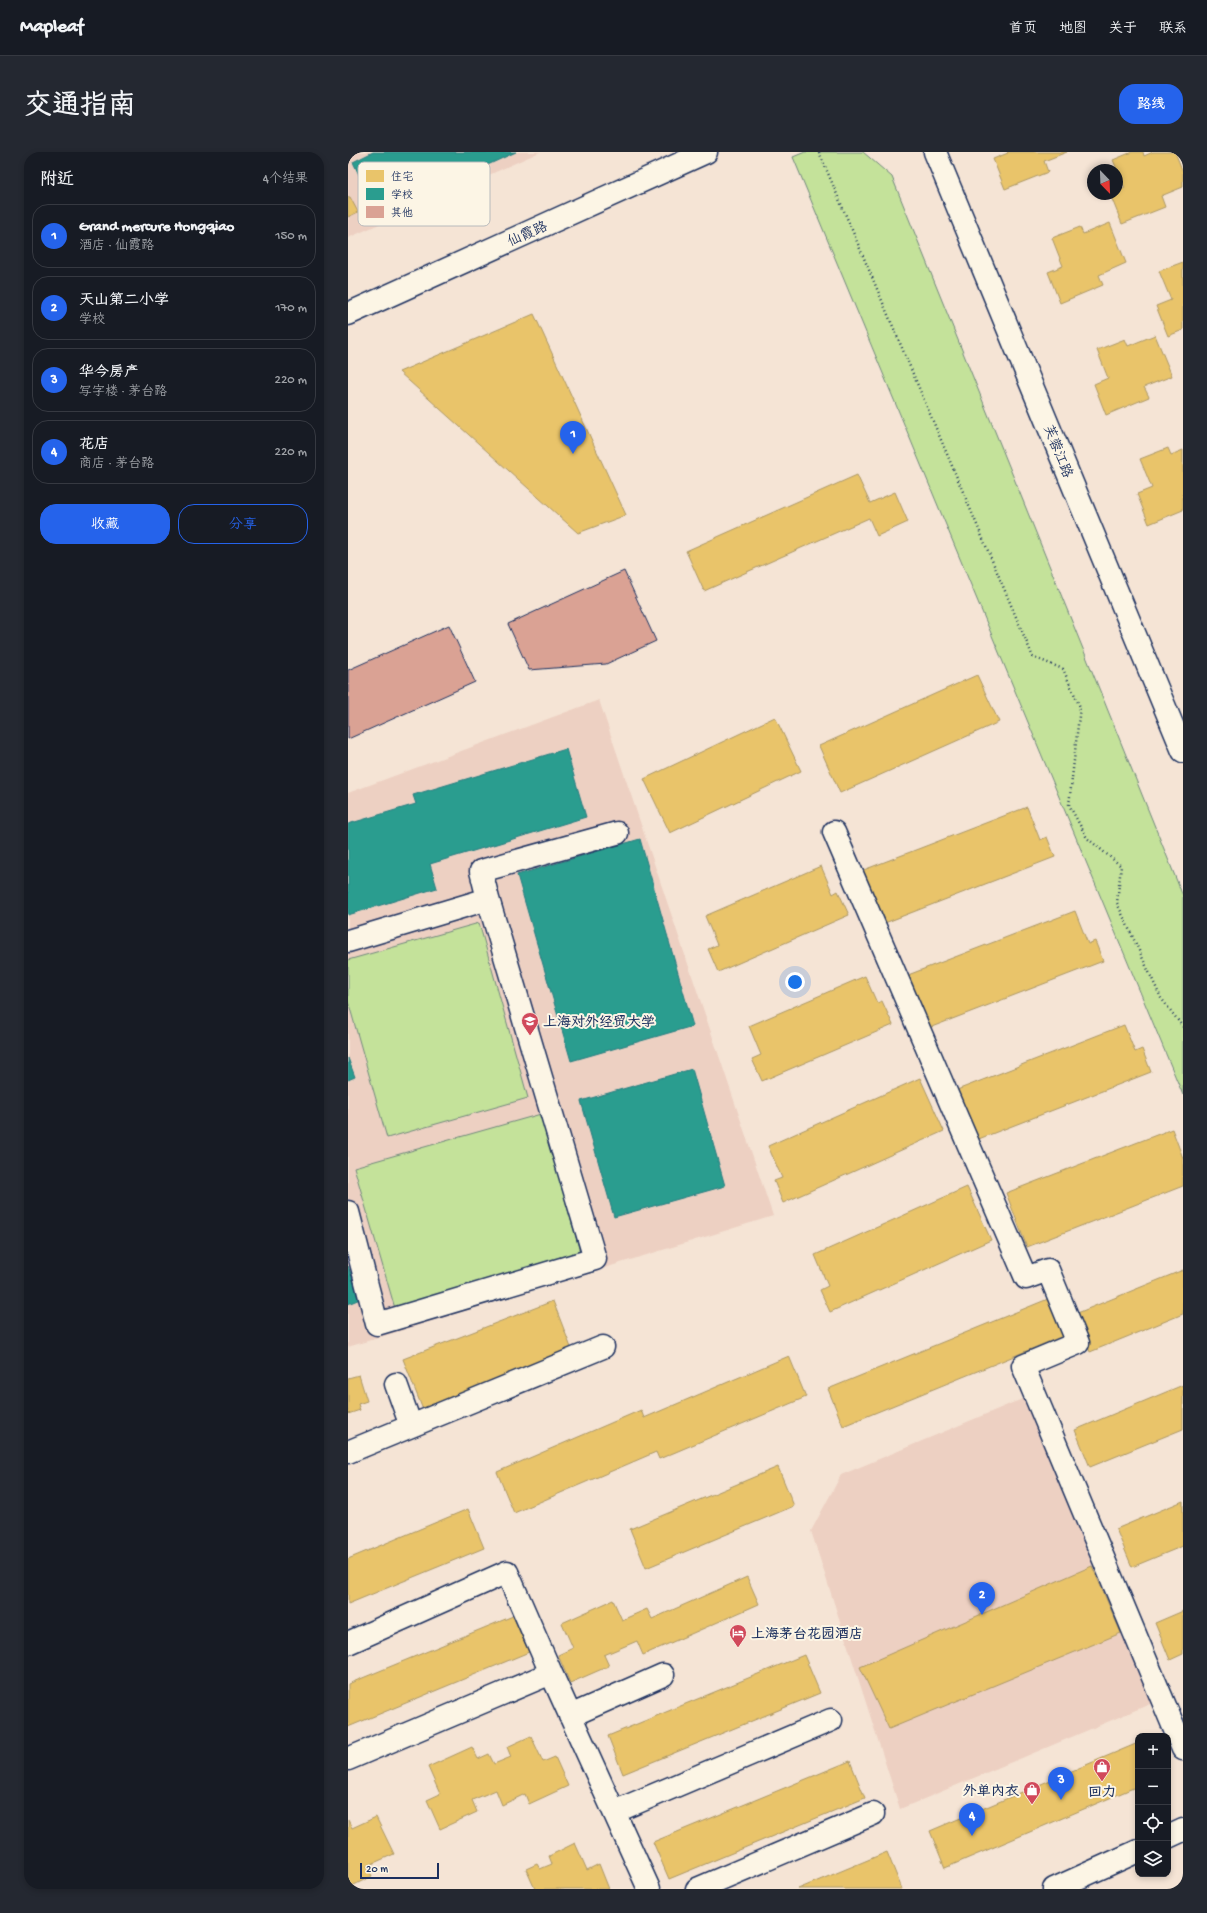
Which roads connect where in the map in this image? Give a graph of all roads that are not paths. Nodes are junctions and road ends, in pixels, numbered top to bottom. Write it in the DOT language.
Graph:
graph roads {
  1 [pos="706,152"];
  2 [pos="935,152"];
  3 [pos="348,314"];
  4 [pos="1183,751"];
  5 [pos="617,832"];
  6 [pos="834,832"];
  7 [pos="488,899"];
  8 [pos="348,941"];
  9 [pos="348,1212"];
  10 [pos="604,1347"];
  11 [pos="396,1384"];
  12 [pos="411,1426"];
  13 [pos="348,1452"];
  14 [pos="348,1642"];
  15 [pos="551,1672"];
  16 [pos="663,1675"];
  17 [pos="570,1716"];
  18 [pos="832,1720"];
  19 [pos="1183,1749"];
  20 [pos="348,1758"];
  21 [pos="614,1812"];
  22 [pos="873,1814"];
  23 [pos="1183,1830"];
  24 [pos="1171,1836"];
  25 [pos="1135,1852"];
  26 [pos="649,1889"];
  27 [pos="697,1889"];
  28 [pos="1054,1889"];
  1 -- 3 [label="street, 仙霞路"];
  2 -- 4 [label="street, 芙蓉江路"];
  5 -- 7 [label="street"];
  6 -- 19 [label="street"];
  7 -- 8 [label="street"];
  7 -- 9 [label="street"];
  10 -- 12 [label="street"];
  11 -- 12 [label="street"];
  12 -- 13 [label="street"];
  14 -- 15 [label="street"];
  15 -- 17 [label="street"];
  15 -- 20 [label="street"];
  16 -- 17 [label="street"];
  17 -- 21 [label="street"];
  18 -- 21 [label="street"];
  21 -- 26 [label="street"];
  22 -- 27 [label="street"];
  23 -- 24 [label="street"];
  25 -- 28 [label="street"];
}
